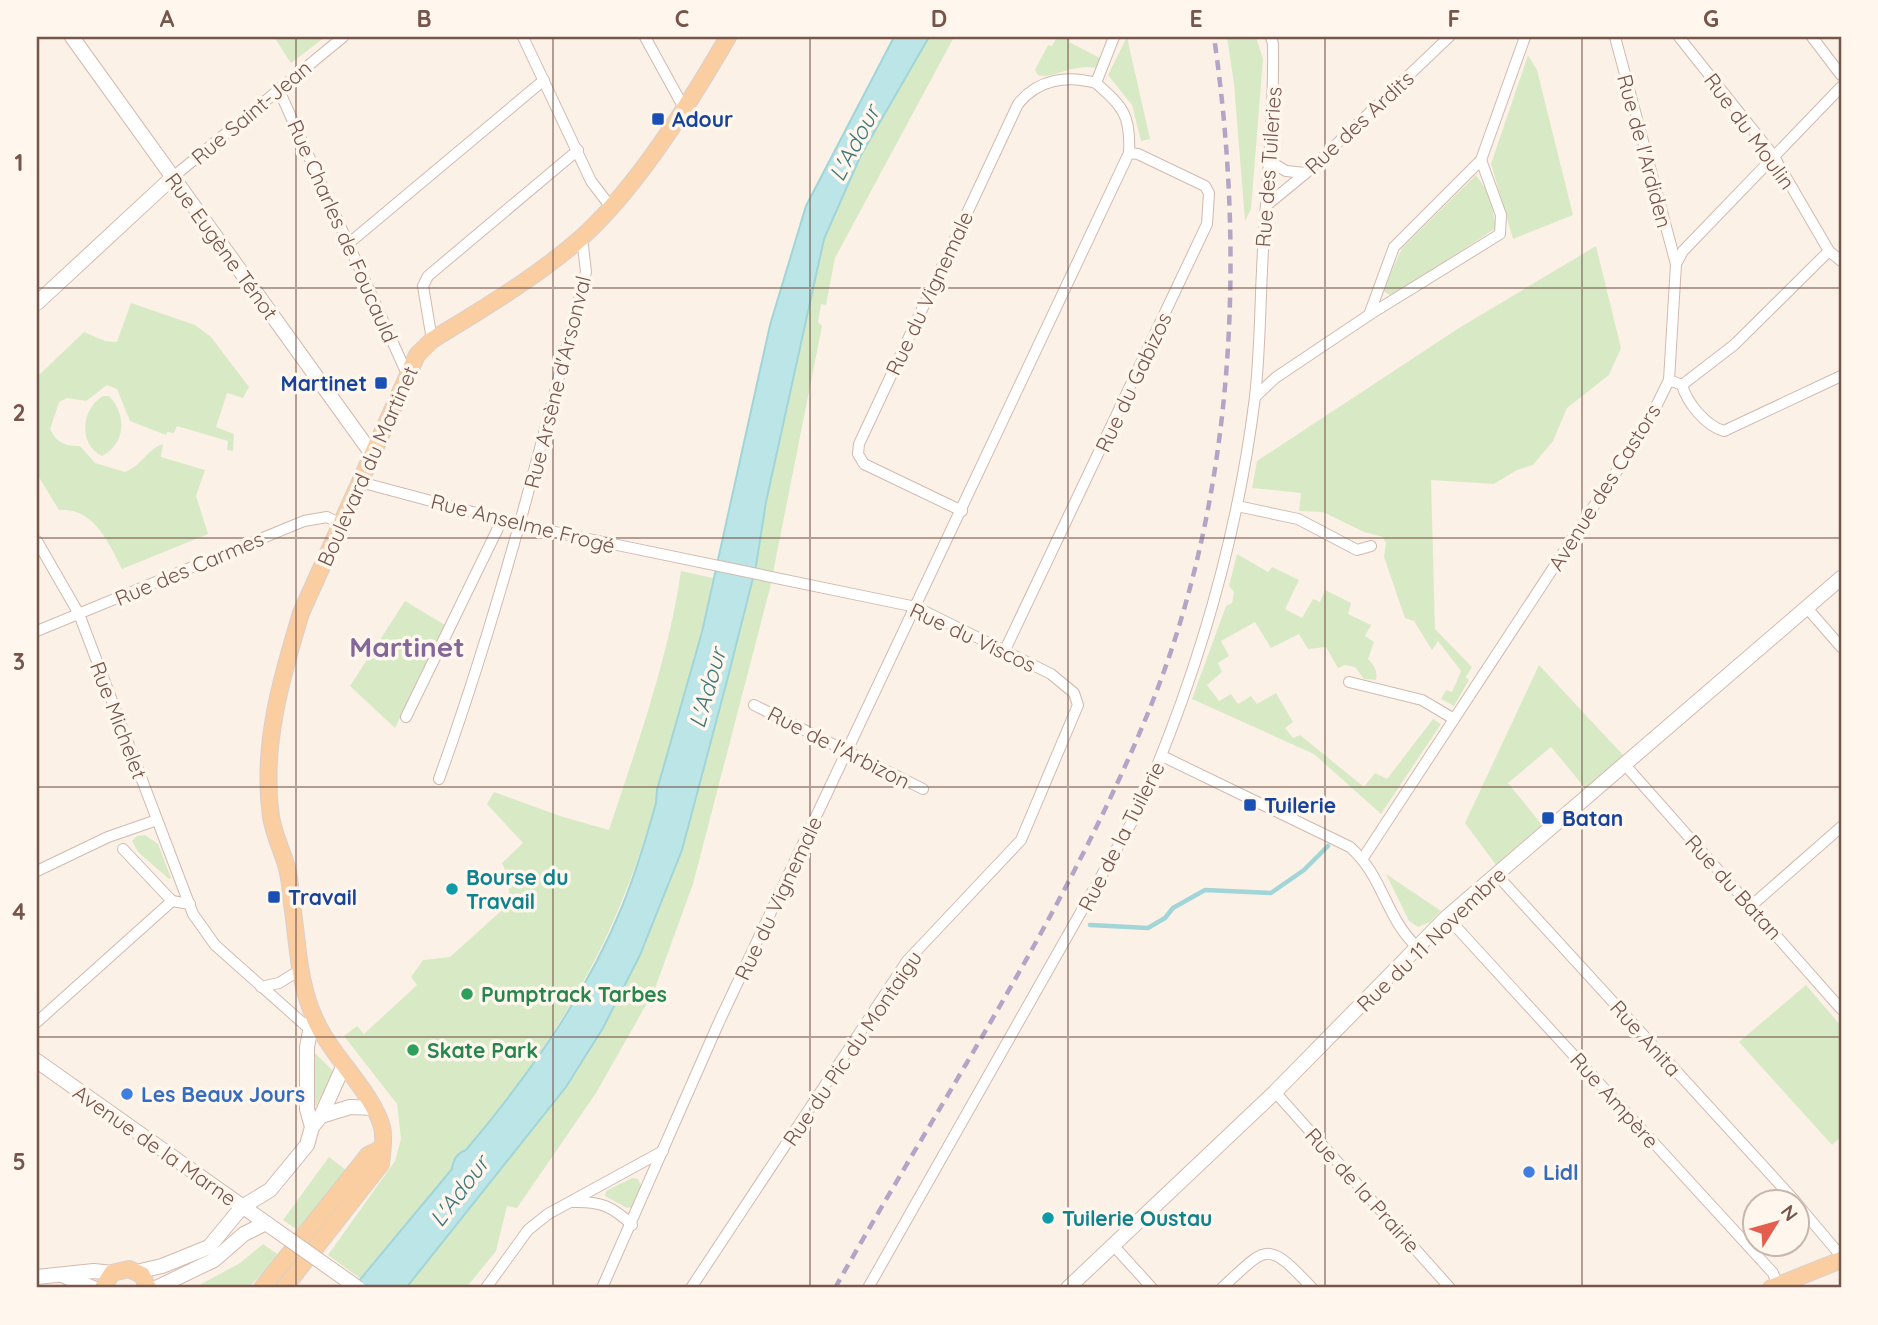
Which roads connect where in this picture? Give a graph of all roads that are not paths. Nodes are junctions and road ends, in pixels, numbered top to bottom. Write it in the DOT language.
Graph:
graph roads {
  1 [pos="72,37"];
  2 [pos="343,37"];
  3 [pos="523,37"];
  4 [pos="645,37"];
  5 [pos="728,37"];
  6 [pos="1114,37"];
  7 [pos="1270,37"];
  8 [pos="1449,37"];
  9 [pos="1525,37"];
  10 [pos="1615,37"];
  11 [pos="1679,37"];
  12 [pos="1812,37"];
  13 [pos="1841,75"];
  14 [pos="544,80"];
  15 [pos="1096,83"];
  16 [pos="1841,87"];
  17 [pos="278,88"];
  18 [pos="684,108"];
  19 [pos="578,150"];
  20 [pos="1129,153"];
  21 [pos="1773,155"];
  22 [pos="1481,160"];
  23 [pos="1271,162"];
  24 [pos="1306,173"];
  25 [pos="173,177"];
  26 [pos="1267,205"];
  27 [pos="610,206"];
  28 [pos="582,237"];
  29 [pos="348,244"];
  30 [pos="1829,251"];
  31 [pos="1841,261"];
  32 [pos="1676,264"];
  33 [pos="1261,298"];
  34 [pos="37,303"];
  35 [pos="1369,314"];
  36 [pos="432,340"];
  37 [pos="407,374"];
  38 [pos="1841,376"];
  39 [pos="1669,380"];
  40 [pos="1682,385"];
  41 [pos="1255,397"];
  42 [pos="372,454"];
  43 [pos="360,482"];
  44 [pos="1237,506"];
  45 [pos="962,511"];
  46 [pos="502,520"];
  47 [pos="341,523"];
  48 [pos="520,525"];
  49 [pos="37,541"];
  50 [pos="1371,546"];
  51 [pos="771,578"];
  52 [pos="1841,578"];
  53 [pos="916,607"];
  54 [pos="1807,608"];
  55 [pos="79,614"];
  56 [pos="37,631"];
  57 [pos="1841,647"];
  58 [pos="1006,650"];
  59 [pos="1051,674"];
  60 [pos="1349,682"];
  61 [pos="754,705"];
  62 [pos="406,718"];
  63 [pos="1454,719"];
  64 [pos="846,752"];
  65 [pos="1162,756"];
  66 [pos="1626,766"];
  67 [pos="439,779"];
  68 [pos="923,789"];
  69 [pos="157,820"];
  70 [pos="1841,827"];
  71 [pos="124,849"];
  72 [pos="1363,858"];
  73 [pos="37,871"];
  74 [pos="1496,874"];
  75 [pos="172,901"];
  76 [pos="190,904"];
  77 [pos="1751,906"];
  78 [pos="1447,917"];
  79 [pos="1418,948"];
  80 [pos="300,970"];
  81 [pos="261,987"];
  82 [pos="1841,1009"];
  83 [pos="37,1022"];
  84 [pos="312,1023"];
  85 [pos="37,1061"];
  86 [pos="343,1067"];
  87 [pos="1275,1092"];
  88 [pos="375,1108"];
  89 [pos="316,1122"];
  90 [pos="382,1148"];
  91 [pos="663,1151"];
  92 [pos="1783,1188"];
  93 [pos="270,1190"];
  94 [pos="572,1202"];
  95 [pos="242,1207"];
  96 [pos="1812,1222"];
  97 [pos="270,1225"];
  98 [pos="632,1225"];
  99 [pos="1113,1245"];
  100 [pos="1841,1258"];
  101 [pos="136,1272"];
  102 [pos="112,1273"];
  103 [pos="60,1275"];
  104 [pos="37,1276"];
  105 [pos="1775,1287"];
  106 [pos="93,1288"];
  107 [pos="103,1288"];
  108 [pos="148,1288"];
  109 [pos="156,1288"];
  110 [pos="262,1288"];
  111 [pos="284,1288"];
  112 [pos="358,1288"];
  113 [pos="486,1288"];
  114 [pos="602,1288"];
  115 [pos="691,1288"];
  116 [pos="868,1288"];
  117 [pos="1068,1288"];
  118 [pos="1152,1288"];
  119 [pos="1222,1288"];
  120 [pos="1312,1288"];
  121 [pos="1450,1288"];
  1 -- 25 [label="street, Rue Eugène Ténot"];
  2 -- 17 [label="street, Rue Saint-Jean"];
  3 -- 14 [label="street"];
  4 -- 18 [label="street"];
  5 -- 18 [label="main road, Boulevard du Martinet"];
  6 -- 15 [label="street"];
  7 -- 23 [label="street, Rue des Tuileries"];
  8 -- 24 [label="street, Rue des Ardits"];
  9 -- 22 [label="street"];
  10 -- 32 [label="street, Rue de l'Ardiden"];
  11 -- 21 [label="street, Rue du Moulin"];
  12 -- 13 [label="street"];
  14 -- 19 [label="street"];
  14 -- 29 [label="street"];
  15 -- 20 [label="street, Rue du Vignemale"];
  15 -- 45 [label="street, Rue du Vignemale"];
  16 -- 21 [label="street"];
  17 -- 25 [label="street, Rue Saint-Jean"];
  17 -- 29 [label="street, Rue Charles de Foucauld"];
  18 -- 27 [label="main road, Boulevard du Martinet"];
  19 -- 27 [label="street"];
  19 -- 36 [label="street"];
  20 -- 45 [label="street, Rue du Vignemale"];
  20 -- 58 [label="street, Rue du Gabizos"];
  21 -- 30 [label="street, Rue du Moulin"];
  21 -- 32 [label="street"];
  22 -- 35 [label="street"];
  22 -- 35 [label="street"];
  23 -- 24 [label="street"];
  23 -- 26 [label="street, Rue des Tuileries"];
  24 -- 26 [label="street, Rue des Ardits"];
  25 -- 34 [label="street, Rue Saint-Jean"];
  25 -- 42 [label="street, Rue Eugène Ténot"];
  26 -- 33 [label="street, Rue des Tuileries"];
  27 -- 28 [label="main road, Boulevard du Martinet"];
  28 -- 36 [label="main road, Boulevard du Martinet"];
  28 -- 48 [label="street, Rue Arsène d'Arsonval"];
  29 -- 37 [label="street, Rue Charles de Foucauld"];
  30 -- 31 [label="street, Rue du Moulin"];
  30 -- 40 [label="street"];
  32 -- 39 [label="street, Avenue des Castors"];
  33 -- 41 [label="street, Rue de la Tuilerie"];
  35 -- 41 [label="street"];
  36 -- 37 [label="main road, Boulevard du Martinet"];
  37 -- 42 [label="main road, Boulevard du Martinet"];
  38 -- 40 [label="street"];
  39 -- 40 [label="street"];
  39 -- 63 [label="street, Avenue des Castors"];
  41 -- 44 [label="street, Rue de la Tuilerie"];
  42 -- 43 [label="main road, Boulevard du Martinet"];
  43 -- 46 [label="street, Rue Anselme Frogé"];
  43 -- 47 [label="main road, Boulevard du Martinet"];
  44 -- 50 [label="street"];
  44 -- 65 [label="street, Rue de la Tuilerie"];
  45 -- 53 [label="street, Rue du Vignemale"];
  46 -- 48 [label="street, Rue Anselme Frogé"];
  46 -- 62 [label="street"];
  47 -- 55 [label="street, Rue des Carmes"];
  47 -- 80 [label="main road, Boulevard du Martinet"];
  48 -- 51 [label="street, Rue Anselme Frogé"];
  48 -- 67 [label="street, Rue Arsène d'Arsonval"];
  49 -- 55 [label="street, Rue Michelet"];
  51 -- 53 [label="street, Rue du Viscos"];
  52 -- 54 [label="street, Rue du 11 Novembre"];
  53 -- 58 [label="street, Rue du Viscos"];
  53 -- 64 [label="street, Rue du Vignemale"];
  54 -- 57 [label="street"];
  54 -- 66 [label="street, Rue du 11 Novembre"];
  55 -- 56 [label="street, Rue des Carmes"];
  55 -- 69 [label="street, Rue Michelet"];
  58 -- 59 [label="street, Rue du Viscos"];
  59 -- 115 [label="street, Rue du Pic du Montaigu"];
  60 -- 63 [label="street"];
  61 -- 64 [label="street, Rue de l'Arbizon"];
  63 -- 72 [label="street, Avenue des Castors"];
  64 -- 68 [label="street, Rue de l'Arbizon"];
  64 -- 91 [label="street, Rue du Vignemale"];
  65 -- 72 [label="street"];
  65 -- 116 [label="street, Rue de la Tuilerie"];
  66 -- 74 [label="street, Rue du 11 Novembre"];
  66 -- 77 [label="street, Rue du Batan"];
  69 -- 73 [label="street"];
  69 -- 76 [label="street, Rue Michelet"];
  70 -- 77 [label="street"];
  71 -- 75 [label="street"];
  72 -- 79 [label="street"];
  74 -- 78 [label="street, Rue du 11 Novembre"];
  74 -- 92 [label="street, Rue Anita"];
  75 -- 76 [label="street"];
  75 -- 83 [label="street"];
  76 -- 81 [label="street, Rue Michelet"];
  77 -- 82 [label="street, Rue du Batan"];
  78 -- 79 [label="street, Rue du 11 Novembre"];
  78 -- 105 [label="street, Rue Ampère"];
  79 -- 87 [label="street, Rue du 11 Novembre"];
  80 -- 81 [label="street"];
  80 -- 84 [label="main road, Boulevard du Martinet"];
  81 -- 84 [label="street, Rue Michelet"];
  84 -- 86 [label="main road, Boulevard du Martinet"];
  84 -- 89 [label="street, Boulevard du Martinet"];
  85 -- 95 [label="street, Avenue de la Marne"];
  86 -- 88 [label="main road, Boulevard du Martinet"];
  86 -- 89 [label="street"];
  87 -- 99 [label="street, Rue du 11 Novembre"];
  87 -- 121 [label="street, Rue de la Prairie"];
  88 -- 89 [label="street"];
  88 -- 90 [label="main road"];
  89 -- 93 [label="street"];
  90 -- 110 [label="main road"];
  90 -- 111 [label="main road"];
  91 -- 94 [label="street"];
  91 -- 98 [label="street, Rue du Vignemale"];
  93 -- 95 [label="street"];
  93 -- 97 [label="street"];
  94 -- 98 [label="street"];
  94 -- 113 [label="street"];
  95 -- 97 [label="street, Avenue de la Marne"];
  95 -- 101 [label="street"];
  96 -- 100 [label="street, Rue Anita"];
  97 -- 109 [label="street"];
  97 -- 112 [label="street, Avenue de la Marne, bridge"];
  98 -- 114 [label="street, Rue du Vignemale"];
  99 -- 117 [label="street, Rue du 11 Novembre"];
  99 -- 118 [label="street"];
  100 -- 105 [label="main road"];
  101 -- 102 [label="main road"];
  101 -- 108 [label="main road"];
  102 -- 103 [label="street"];
  102 -- 107 [label="main road"];
  103 -- 104 [label="street"];
  103 -- 106 [label="street"];
  119 -- 120 [label="street"];
}
